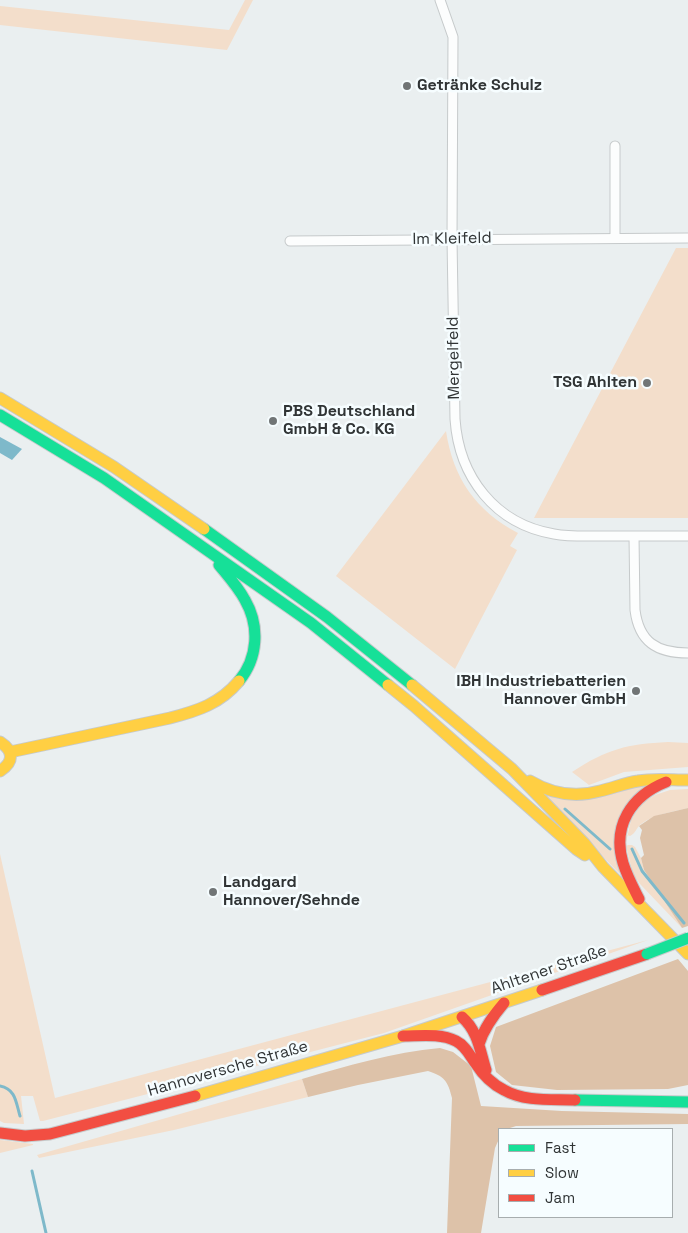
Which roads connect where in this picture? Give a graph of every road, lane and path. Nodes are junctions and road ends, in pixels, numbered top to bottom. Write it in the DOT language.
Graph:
graph roads {
  1 [pos="440,0"];
  2 [pos="615,146"];
  3 [pos="615,238"];
  4 [pos="688,238"];
  5 [pos="452,239"];
  6 [pos="290,241"];
  7 [pos="0,398"];
  8 [pos="0,415"];
  9 [pos="634,536"];
  10 [pos="688,536"];
  11 [pos="205,548"];
  12 [pos="688,653"];
  13 [pos="0,742"];
  14 [pos="10,752"];
  15 [pos="512,769"];
  16 [pos="0,771"];
  17 [pos="672,780"];
  18 [pos="688,780"];
  19 [pos="602,867"];
  20 [pos="644,909"];
  21 [pos="688,938"];
  22 [pos="688,954"];
  23 [pos="504,1003"];
  24 [pos="462,1017"];
  25 [pos="404,1036"];
  26 [pos="479,1044"];
  27 [pos="469,1053"];
  28 [pos="488,1079"];
  29 [pos="688,1096"];
  30 [pos="663,1102"];
  31 [pos="688,1102"];
  32 [pos="0,1133"];
  1 -- 5 [label="street, Mergelfeld"];
  2 -- 3 [label="street"];
  3 -- 4 [label="street, Im Kleifeld"];
  3 -- 5 [label="street, Im Kleifeld"];
  5 -- 6 [label="street, Im Kleifeld"];
  5 -- 9 [label="street, Mergelfeld"];
  7 -- 15 [label="main road"];
  8 -- 11 [label="main road"];
  9 -- 10 [label="street, Mergelfeld"];
  9 -- 12 [label="street"];
  11 -- 14 [label="main road"];
  11 -- 19 [label="main road"];
  13 -- 14 [label="main road"];
  14 -- 16 [label="main road"];
  15 -- 17 [label="main road"];
  15 -- 19 [label="main road"];
  17 -- 18 [label="main road"];
  17 -- 20 [label="main road"];
  19 -- 20 [label="main road"];
  20 -- 22 [label="main road"];
  21 -- 23 [label="main road, Ahltener Straße, bridge"];
  23 -- 24 [label="main road, Ahltener Straße"];
  23 -- 26 [label="main road"];
  24 -- 25 [label="main road, Hannoversche Straße"];
  24 -- 26 [label="main road"];
  24 -- 27 [label="main road"];
  25 -- 27 [label="main road"];
  25 -- 32 [label="main road, Hannoversche Straße"];
  26 -- 28 [label="main road"];
  27 -- 28 [label="main road"];
  28 -- 30 [label="main road"];
  29 -- 30 [label="main road"];
  30 -- 31 [label="main road"];
}
